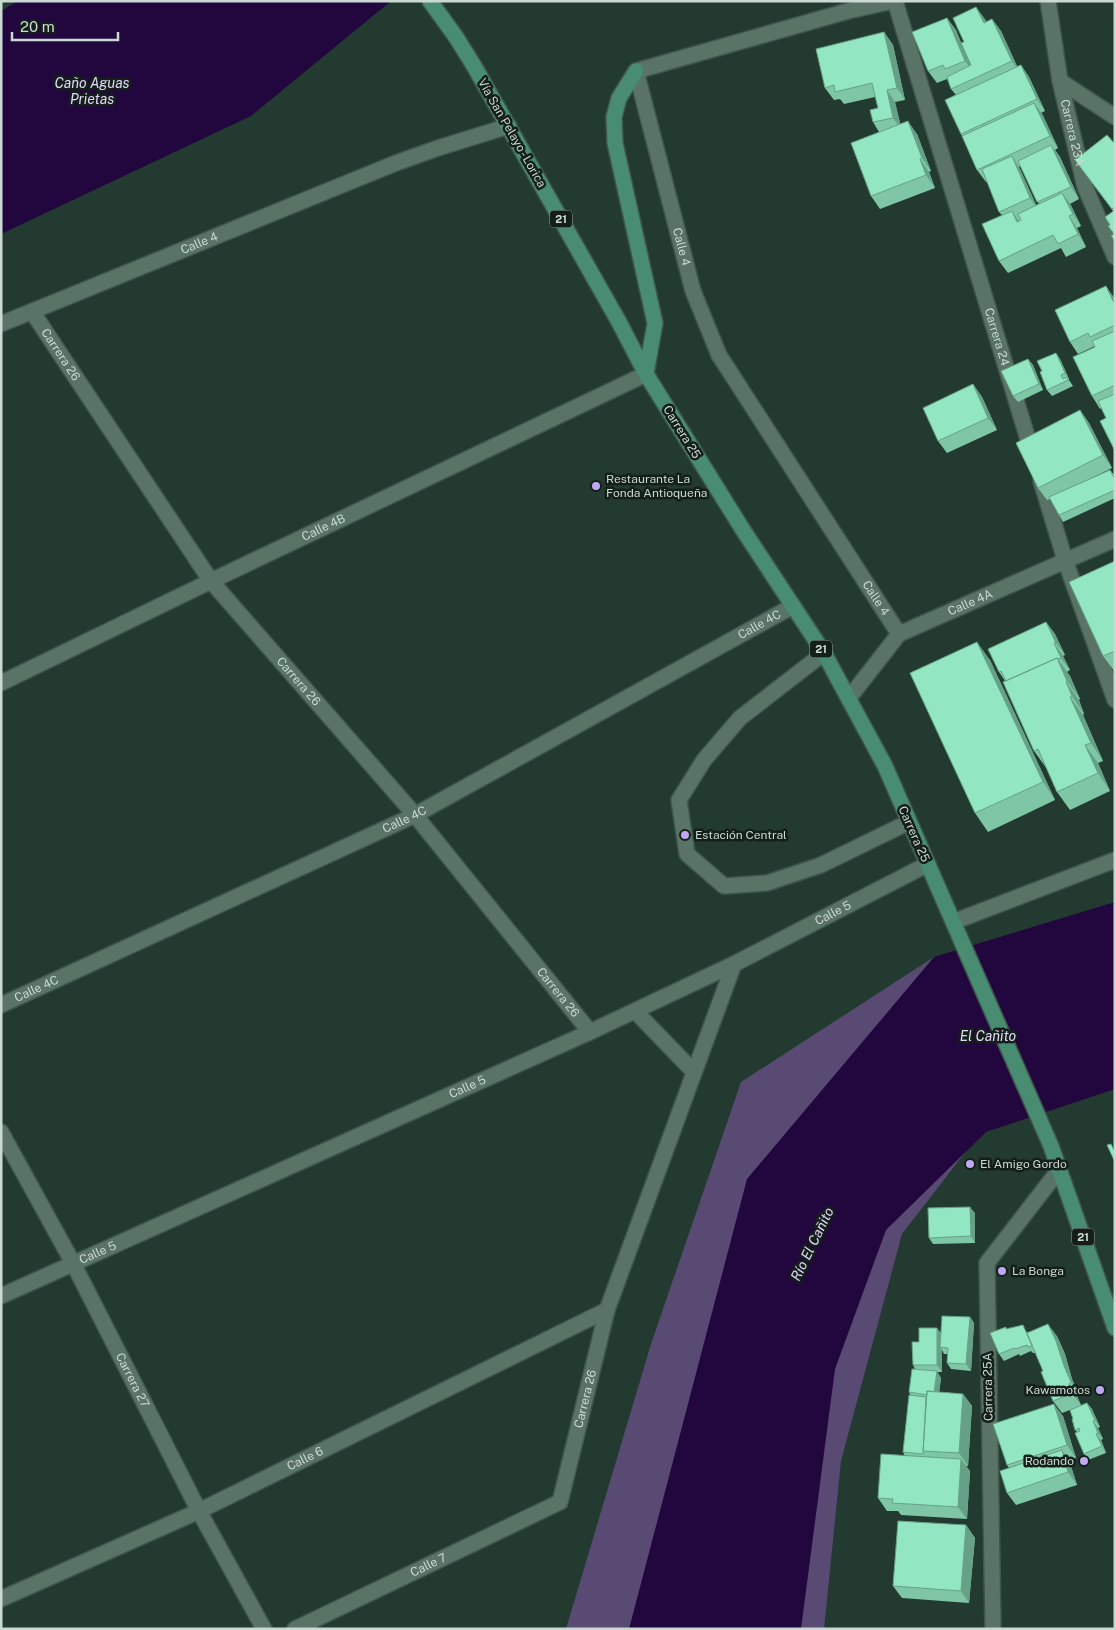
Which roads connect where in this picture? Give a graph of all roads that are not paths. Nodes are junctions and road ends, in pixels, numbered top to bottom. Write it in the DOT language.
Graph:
graph roads {
  1 [pos="430,1"];
  2 [pos="894,1"];
  3 [pos="1048,1"];
  4 [pos="846,6"];
  5 [pos="636,70"];
  6 [pos="1060,80"];
  7 [pos="1115,117"];
  8 [pos="508,126"];
  9 [pos="1115,257"];
  10 [pos="33,313"];
  11 [pos="1,324"];
  12 [pos="646,374"];
  13 [pos="1115,539"];
  14 [pos="1065,560"];
  15 [pos="211,581"];
  16 [pos="793,606"];
  17 [pos="898,634"];
  18 [pos="824,653"];
  19 [pos="1,683"];
  20 [pos="849,698"];
  21 [pos="1115,700"];
  22 [pos="416,815"];
  23 [pos="909,822"];
  24 [pos="1115,860"];
  25 [pos="928,864"];
  26 [pos="953,922"];
  27 [pos="734,964"];
  28 [pos="1,1005"];
  29 [pos="635,1011"];
  30 [pos="590,1032"];
  31 [pos="694,1072"];
  32 [pos="1,1132"];
  33 [pos="1060,1170"];
  34 [pos="73,1263"];
  35 [pos="1,1296"];
  36 [pos="607,1310"];
  37 [pos="1115,1328"];
  38 [pos="560,1502"];
  39 [pos="199,1511"];
  40 [pos="1,1600"];
  41 [pos="264,1629"];
  42 [pos="295,1629"];
  43 [pos="993,1629"];
  1 -- 8 [label="main road, Vía San Pelayo - Lorica / 21"];
  2 -- 4 [label="street"];
  2 -- 14 [label="street, Carrera 24"];
  3 -- 6 [label="street, Carrera 23A"];
  4 -- 5 [label="street"];
  5 -- 12 [label="main road"];
  5 -- 17 [label="street, Calle 4"];
  6 -- 7 [label="street"];
  6 -- 9 [label="street, Carrera 23A"];
  8 -- 10 [label="street, Calle 4"];
  8 -- 12 [label="main road, Vía San Pelayo - Lorica / 21"];
  10 -- 11 [label="street, Calle 4"];
  10 -- 15 [label="street, Carrera 26"];
  12 -- 15 [label="street, Calle 4B"];
  12 -- 16 [label="main road, Carrera 25 / 21"];
  13 -- 14 [label="street, Calle 4A"];
  14 -- 17 [label="street, Calle 4A"];
  14 -- 21 [label="street, Carrera 24"];
  15 -- 19 [label="street, Calle 4B"];
  15 -- 22 [label="street, Carrera 26"];
  16 -- 18 [label="main road, Carrera 25 / 21"];
  16 -- 22 [label="street, Calle 4C"];
  17 -- 20 [label="street, Calle 4A"];
  18 -- 20 [label="main road, Carrera 25 / 21"];
  18 -- 23 [label="street"];
  20 -- 23 [label="main road, Carrera 25 / 21"];
  22 -- 28 [label="street, Calle 4C"];
  22 -- 30 [label="street, Carrera 26"];
  23 -- 25 [label="main road, Carrera 25 / 21"];
  24 -- 26 [label="street"];
  25 -- 26 [label="main road, Carrera 25 / 21"];
  25 -- 27 [label="street, Calle 5"];
  26 -- 33 [label="main road, Carrera 25 / 21"];
  27 -- 29 [label="street, Calle 5"];
  27 -- 31 [label="street, Carrera 26"];
  29 -- 30 [label="street, Calle 5"];
  29 -- 31 [label="street"];
  30 -- 34 [label="street, Calle 5"];
  31 -- 36 [label="street, Carrera 26"];
  32 -- 34 [label="street, Carrera 27"];
  33 -- 37 [label="main road, Carrera 25 / 21"];
  33 -- 43 [label="street, Carrera 25A"];
  34 -- 35 [label="street, Calle 5"];
  34 -- 39 [label="street, Carrera 27"];
  36 -- 38 [label="street, Carrera 26"];
  36 -- 39 [label="street, Calle 6"];
  38 -- 42 [label="street, Calle 7"];
  39 -- 40 [label="street, Calle 6"];
  39 -- 41 [label="street, Carrera 27"];
}
